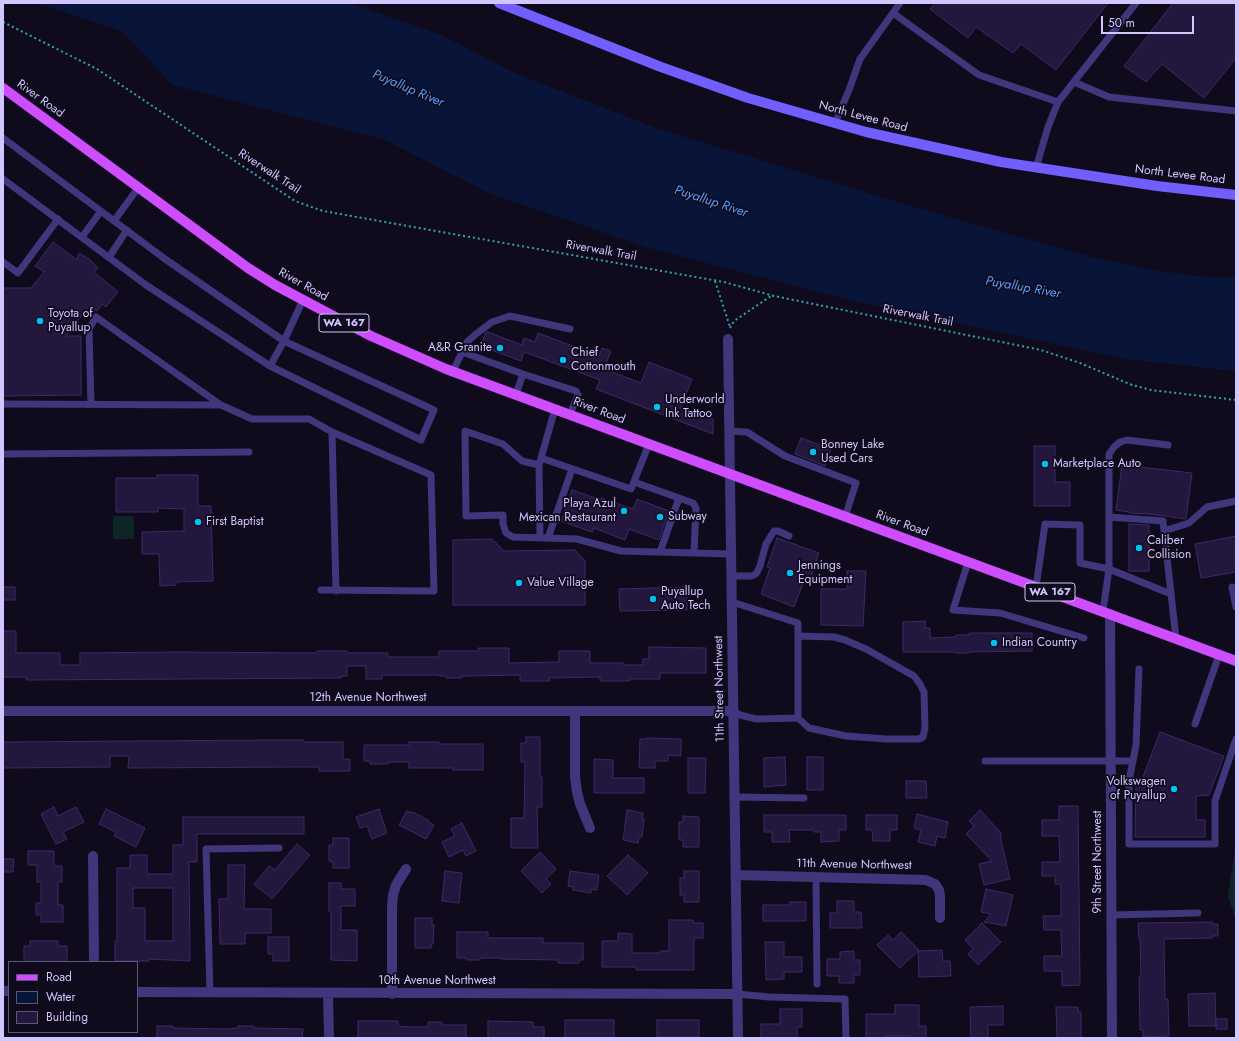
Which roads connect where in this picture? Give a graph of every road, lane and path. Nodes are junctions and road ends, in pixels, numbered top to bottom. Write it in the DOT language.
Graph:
graph roads {
  1 [pos="501,3"];
  2 [pos="900,3"];
  3 [pos="1136,3"];
  4 [pos="892,13"];
  5 [pos="3,22"];
  6 [pos="1074,82"];
  7 [pos="3,88"];
  8 [pos="1058,102"];
  9 [pos="1236,110"];
  10 [pos="835,124"];
  11 [pos="3,138"];
  12 [pos="1036,168"];
  13 [pos="3,179"];
  14 [pos="138,188"];
  15 [pos="1236,195"];
  16 [pos="101,211"];
  17 [pos="58,219"];
  18 [pos="114,221"];
  19 [pos="127,230"];
  20 [pos="82,237"];
  21 [pos="109,257"];
  22 [pos="3,262"];
  23 [pos="714,281"];
  24 [pos="772,296"];
  25 [pos="303,300"];
  26 [pos="570,329"];
  27 [pos="729,334"];
  28 [pos="284,341"];
  29 [pos="462,352"];
  30 [pos="270,366"];
  31 [pos="453,371"];
  32 [pos="523,374"];
  33 [pos="516,394"];
  34 [pos="1236,400"];
  35 [pos="3,404"];
  36 [pos="91,404"];
  37 [pos="221,405"];
  38 [pos="555,409"];
  39 [pos="570,414"];
  40 [pos="730,431"];
  41 [pos="332,432"];
  42 [pos="649,444"];
  43 [pos="1168,445"];
  44 [pos="249,452"];
  45 [pos="3,454"];
  46 [pos="540,462"];
  47 [pos="572,469"];
  48 [pos="730,474"];
  49 [pos="634,482"];
  50 [pos="679,498"];
  51 [pos="1236,501"];
  52 [pos="845,517"];
  53 [pos="1109,517"];
  54 [pos="1164,531"];
  55 [pos="789,536"];
  56 [pos="540,538"];
  57 [pos="548,538"];
  58 [pos="660,552"];
  59 [pos="694,553"];
  60 [pos="731,554"];
  61 [pos="968,562"];
  62 [pos="1110,570"];
  63 [pos="731,576"];
  64 [pos="1036,587"];
  65 [pos="1232,588"];
  66 [pos="321,590"];
  67 [pos="336,591"];
  68 [pos="1171,594"];
  69 [pos="732,602"];
  70 [pos="1236,607"];
  71 [pos="1106,613"];
  72 [pos="798,636"];
  73 [pos="1084,638"];
  74 [pos="1176,639"];
  75 [pos="1219,655"];
  76 [pos="1236,661"];
  77 [pos="1140,669"];
  78 [pos="3,711"];
  79 [pos="575,711"];
  80 [pos="733,711"];
  81 [pos="798,718"];
  82 [pos="1196,724"];
  83 [pos="1236,739"];
  84 [pos="1111,760"];
  85 [pos="985,761"];
  86 [pos="1133,761"];
  87 [pos="734,797"];
  88 [pos="804,798"];
  89 [pos="590,828"];
  90 [pos="279,848"];
  91 [pos="94,856"];
  92 [pos="406,868"];
  93 [pos="736,875"];
  94 [pos="816,878"];
  95 [pos="1198,913"];
  96 [pos="1111,915"];
  97 [pos="940,918"];
  98 [pos="94,961"];
  99 [pos="817,984"];
  100 [pos="138,992"];
  101 [pos="210,993"];
  102 [pos="328,994"];
  103 [pos="392,994"];
  104 [pos="737,994"];
  105 [pos="328,1038"];
  106 [pos="738,1038"];
  107 [pos="846,1038"];
  108 [pos="1112,1038"];
  1 -- 10 [label="street, North Levee Road"];
  2 -- 4 [label="lane"];
  3 -- 6 [label="lane"];
  4 -- 8 [label="lane"];
  4 -- 10 [label="lane"];
  5 -- 23 [label="path, Riverwalk Trail"];
  6 -- 8 [label="lane"];
  6 -- 9 [label="lane"];
  7 -- 14 [label="main road, River Road / WA 167"];
  8 -- 12 [label="lane"];
  10 -- 12 [label="street, North Levee Road"];
  11 -- 16 [label="lane"];
  12 -- 15 [label="street, North Levee Road"];
  13 -- 17 [label="lane"];
  14 -- 18 [label="lane"];
  14 -- 25 [label="main road, River Road / WA 167"];
  16 -- 18 [label="lane"];
  16 -- 20 [label="lane"];
  17 -- 20 [label="lane"];
  17 -- 22 [label="lane"];
  18 -- 19 [label="lane"];
  19 -- 21 [label="lane"];
  19 -- 28 [label="lane"];
  20 -- 21 [label="lane"];
  21 -- 30 [label="lane"];
  23 -- 24 [label="path, Riverwalk Trail"];
  23 -- 27 [label="path"];
  24 -- 27 [label="path"];
  24 -- 34 [label="path, Riverwalk Trail"];
  25 -- 28 [label="lane"];
  25 -- 31 [label="main road, River Road / WA 167"];
  26 -- 29 [label="lane"];
  27 -- 40 [label="street, 11th Street Northwest"];
  28 -- 30 [label="lane"];
  28 -- 30 [label="lane"];
  29 -- 31 [label="lane"];
  29 -- 32 [label="lane"];
  31 -- 33 [label="main road, River Road / WA 167"];
  32 -- 33 [label="lane"];
  32 -- 39 [label="lane"];
  33 -- 38 [label="main road, River Road / WA 167"];
  35 -- 36 [label="lane"];
  36 -- 37 [label="lane"];
  36 -- 37 [label="lane"];
  37 -- 41 [label="lane"];
  38 -- 39 [label="main road, River Road / WA 167"];
  38 -- 46 [label="lane"];
  39 -- 42 [label="main road, River Road / WA 167"];
  40 -- 48 [label="street, 11th Street Northwest"];
  40 -- 52 [label="lane"];
  41 -- 67 [label="lane"];
  41 -- 67 [label="lane"];
  42 -- 48 [label="main road, River Road / WA 167"];
  42 -- 49 [label="lane"];
  43 -- 53 [label="lane"];
  44 -- 45 [label="lane"];
  46 -- 47 [label="lane"];
  46 -- 56 [label="lane"];
  46 -- 56 [label="lane"];
  47 -- 49 [label="lane"];
  47 -- 57 [label="lane"];
  48 -- 52 [label="main road, River Road / WA 167"];
  48 -- 60 [label="street, 11th Street Northwest"];
  49 -- 50 [label="lane"];
  50 -- 58 [label="lane"];
  50 -- 59 [label="lane"];
  51 -- 54 [label="lane"];
  52 -- 61 [label="main road, River Road / WA 167"];
  53 -- 54 [label="lane"];
  53 -- 62 [label="lane"];
  54 -- 68 [label="lane"];
  55 -- 63 [label="lane"];
  56 -- 57 [label="lane"];
  57 -- 58 [label="lane"];
  58 -- 59 [label="lane"];
  59 -- 60 [label="lane"];
  60 -- 63 [label="street, 11th Street Northwest"];
  61 -- 64 [label="main road, River Road / WA 167"];
  61 -- 73 [label="lane"];
  62 -- 64 [label="lane"];
  62 -- 68 [label="lane"];
  62 -- 71 [label="lane"];
  63 -- 69 [label="street, 11th Street Northwest"];
  64 -- 71 [label="main road, River Road / WA 167"];
  65 -- 70 [label="lane"];
  66 -- 67 [label="lane"];
  68 -- 74 [label="lane"];
  69 -- 72 [label="lane"];
  69 -- 80 [label="street, 11th Street Northwest"];
  71 -- 74 [label="main road, River Road / WA 167"];
  71 -- 84 [label="street, 9th Street Northwest"];
  72 -- 81 [label="lane"];
  72 -- 81 [label="lane"];
  74 -- 75 [label="main road, River Road / WA 167"];
  75 -- 76 [label="main road, River Road / WA 167"];
  75 -- 82 [label="lane"];
  77 -- 86 [label="lane"];
  78 -- 79 [label="street, 12th Avenue Northwest"];
  79 -- 80 [label="street, 12th Avenue Northwest"];
  79 -- 89 [label="street"];
  80 -- 81 [label="lane"];
  80 -- 87 [label="street, 11th Street Northwest"];
  83 -- 86 [label="lane"];
  84 -- 85 [label="lane"];
  84 -- 86 [label="lane"];
  84 -- 96 [label="street, 9th Street Northwest"];
  87 -- 88 [label="lane"];
  87 -- 93 [label="street, 11th Street Northwest"];
  90 -- 101 [label="lane"];
  91 -- 98 [label="street"];
  92 -- 103 [label="street"];
  93 -- 94 [label="street, 11th Avenue Northwest"];
  93 -- 104 [label="street, 11th Street Northwest"];
  94 -- 97 [label="street, 11th Avenue Northwest"];
  94 -- 99 [label="lane"];
  95 -- 96 [label="lane"];
  96 -- 108 [label="street, 9th Street Northwest"];
  100 -- 101 [label="street, 10th Avenue Northwest"];
  101 -- 102 [label="street, 10th Avenue Northwest"];
  102 -- 103 [label="street, 10th Avenue Northwest"];
  102 -- 105 [label="street"];
  103 -- 104 [label="street, 10th Avenue Northwest"];
  104 -- 106 [label="street, 11th Street Northwest"];
  104 -- 107 [label="lane"];
}
